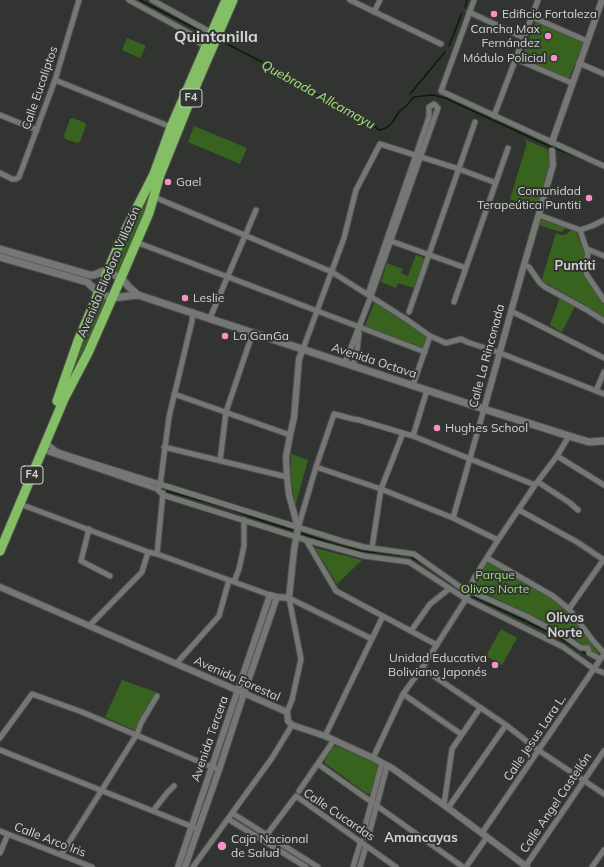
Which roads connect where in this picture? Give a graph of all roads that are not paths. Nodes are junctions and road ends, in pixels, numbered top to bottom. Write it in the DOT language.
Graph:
graph roads {
  1 [pos="79,0"];
  2 [pos="129,0"];
  3 [pos="152,0"];
  4 [pos="226,0"];
  5 [pos="233,0"];
  6 [pos="350,0"];
  7 [pos="380,0"];
  8 [pos="474,0"];
  9 [pos="538,0"];
  10 [pos="602,0"];
  11 [pos="374,12"];
  12 [pos="469,12"];
  13 [pos="532,16"];
  14 [pos="212,33"];
  15 [pos="524,38"];
  16 [pos="587,41"];
  17 [pos="441,44"];
  18 [pos="205,47"];
  19 [pos="516,59"];
  20 [pos="579,63"];
  21 [pos="604,74"];
  22 [pos="55,80"];
  23 [pos="572,83"];
  24 [pos="0,115"];
  25 [pos="494,116"];
  26 [pos="475,122"];
  27 [pos="171,128"];
  28 [pos="37,130"];
  29 [pos="552,146"];
  30 [pos="508,148"];
  31 [pos="418,156"];
  32 [pos="604,166"];
  33 [pos="459,169"];
  34 [pos="0,173"];
  35 [pos="496,183"];
  36 [pos="154,197"];
  37 [pos="256,210"];
  38 [pos="539,215"];
  39 [pos="604,220"];
  40 [pos="580,230"];
  41 [pos="245,235"];
  42 [pos="388,240"];
  43 [pos="136,242"];
  44 [pos="0,249"];
  45 [pos="587,249"];
  46 [pos="428,255"];
  47 [pos="604,256"];
  48 [pos="0,257"];
  49 [pos="524,265"];
  50 [pos="466,268"];
  51 [pos="332,272"];
  52 [pos="98,273"];
  53 [pos="109,273"];
  54 [pos="228,277"];
  55 [pos="123,280"];
  56 [pos="103,283"];
  57 [pos="117,288"];
  58 [pos="96,290"];
  59 [pos="138,295"];
  60 [pos="369,295"];
  61 [pos="113,297"];
  62 [pos="604,300"];
  63 [pos="454,302"];
  64 [pos="317,310"];
  65 [pos="511,311"];
  66 [pos="193,312"];
  67 [pos="408,312"];
  68 [pos="210,318"];
  69 [pos="604,322"];
  70 [pos="360,326"];
  71 [pos="253,332"];
  72 [pos="430,336"];
  73 [pos="303,349"];
  74 [pos="425,352"];
  75 [pos="500,353"];
  76 [pos="604,358"];
  77 [pos="345,363"];
  78 [pos="353,366"];
  79 [pos="604,372"];
  80 [pos="414,385"];
  81 [pos="427,390"];
  82 [pos="596,391"];
  83 [pos="174,394"];
  84 [pos="604,394"];
  85 [pos="484,409"];
  86 [pos="226,412"];
  87 [pos="403,433"];
  88 [pos="290,435"];
  89 [pos="413,436"];
  90 [pos="569,436"];
  91 [pos="604,441"];
  92 [pos="44,447"];
  93 [pos="164,447"];
  94 [pos="557,456"];
  95 [pos="470,458"];
  96 [pos="220,461"];
  97 [pos="316,467"];
  98 [pos="286,477"];
  99 [pos="537,483"];
  100 [pos="159,484"];
  101 [pos="604,485"];
  102 [pos="381,489"];
  103 [pos="163,495"];
  104 [pos="20,504"];
  105 [pos="519,510"];
  106 [pos="578,510"];
  107 [pos="453,518"];
  108 [pos="244,520"];
  109 [pos="298,528"];
  110 [pos="90,529"];
  111 [pos="0,535"];
  112 [pos="296,537"];
  113 [pos="306,540"];
  114 [pos="498,540"];
  115 [pos="372,548"];
  116 [pos="0,551"];
  117 [pos="148,552"];
  118 [pos="156,554"];
  119 [pos="487,558"];
  120 [pos="604,560"];
  121 [pos="110,576"];
  122 [pos="232,581"];
  123 [pos="0,587"];
  124 [pos="449,589"];
  125 [pos="469,590"];
  126 [pos="273,596"];
  127 [pos="289,598"];
  128 [pos="466,599"];
  129 [pos="569,609"];
  130 [pos="383,616"];
  131 [pos="89,626"];
  132 [pos="411,631"];
  133 [pos="372,639"];
  134 [pos="437,645"];
  135 [pos="604,653"];
  136 [pos="600,659"];
  137 [pos="176,664"];
  138 [pos="422,668"];
  139 [pos="594,669"];
  140 [pos="604,672"];
  141 [pos="241,692"];
  142 [pos="403,694"];
  143 [pos="157,696"];
  144 [pos="480,708"];
  145 [pos="287,712"];
  146 [pos="292,725"];
  147 [pos="506,725"];
  148 [pos="137,734"];
  149 [pos="461,734"];
  150 [pos="325,736"];
  151 [pos="0,738"];
  152 [pos="334,740"];
  153 [pos="0,750"];
  154 [pos="538,750"];
  155 [pos="604,751"];
  156 [pos="373,758"];
  157 [pos="318,764"];
  158 [pos="385,764"];
  159 [pos="212,767"];
  160 [pos="219,770"];
  161 [pos="584,779"];
  162 [pos="174,786"];
  163 [pos="102,791"];
  164 [pos="299,791"];
  165 [pos="604,794"];
  166 [pos="372,801"];
  167 [pos="377,804"];
  168 [pos="446,806"];
  169 [pos="153,812"];
  170 [pos="232,814"];
  171 [pos="228,819"];
  172 [pos="192,826"];
  173 [pos="198,829"];
  174 [pos="0,831"];
  175 [pos="8,834"];
  176 [pos="266,835"];
  177 [pos="485,835"];
  178 [pos="262,841"];
  179 [pos="361,841"];
  180 [pos="366,846"];
  181 [pos="604,850"];
  182 [pos="0,853"];
  183 [pos="61,855"];
  184 [pos="92,867"];
  185 [pos="178,867"];
  186 [pos="185,867"];
  187 [pos="194,867"];
  188 [pos="306,867"];
  189 [pos="318,867"];
  190 [pos="353,867"];
  191 [pos="360,867"];
  192 [pos="396,867"];
  193 [pos="463,867"];
  194 [pos="466,867"];
  195 [pos="526,867"];
  196 [pos="592,867"];
  1 -- 22 [label="street, Calle Eucaliptos"];
  2 -- 18 [label="street"];
  3 -- 14 [label="street"];
  4 -- 14 [label="highway, Avenida Eliodoro Villazón / F4"];
  5 -- 36 [label="highway, Avenida Eliodoro Villazón / F4"];
  6 -- 11 [label="street"];
  7 -- 11 [label="street"];
  8 -- 12 [label="street"];
  9 -- 13 [label="street"];
  10 -- 16 [label="street, Calle La Rinconada"];
  11 -- 17 [label="street"];
  12 -- 15 [label="street"];
  12 -- 25 [label="street"];
  13 -- 15 [label="street"];
  13 -- 16 [label="street"];
  14 -- 18 [label="highway, Avenida Eliodoro Villazón / F4"];
  15 -- 19 [label="street"];
  16 -- 20 [label="street, Calle La Rinconada"];
  18 -- 27 [label="highway, Avenida Eliodoro Villazón / F4"];
  19 -- 23 [label="street"];
  19 -- 25 [label="street"];
  20 -- 21 [label="street"];
  20 -- 23 [label="street, Calle La Rinconada"];
  22 -- 27 [label="street"];
  22 -- 28 [label="street, Calle Eucaliptos"];
  23 -- 29 [label="street, Calle La Rinconada"];
  24 -- 28 [label="street"];
  25 -- 29 [label="street"];
  26 -- 33 [label="street"];
  27 -- 53 [label="highway, Avenida Eliodoro Villazón / F4"];
  28 -- 34 [label="street, Calle Eucaliptos"];
  29 -- 32 [label="street"];
  29 -- 38 [label="street, Calle La Rinconada"];
  30 -- 35 [label="street"];
  31 -- 31 [label="street"];
  31 -- 33 [label="street"];
  31 -- 42 [label="street"];
  31 -- 51 [label="street"];
  33 -- 35 [label="street"];
  33 -- 46 [label="street"];
  35 -- 50 [label="street"];
  36 -- 41 [label="street"];
  36 -- 43 [label="highway, Avenida Eliodoro Villazón / F4"];
  37 -- 41 [label="street"];
  38 -- 40 [label="street"];
  38 -- 49 [label="street, Calle La Rinconada"];
  39 -- 40 [label="street"];
  40 -- 45 [label="street"];
  41 -- 51 [label="street"];
  41 -- 54 [label="street"];
  42 -- 46 [label="street"];
  42 -- 60 [label="street"];
  43 -- 54 [label="street"];
  43 -- 55 [label="highway, Avenida Eliodoro Villazón / F4"];
  44 -- 52 [label="main road"];
  45 -- 47 [label="street"];
  45 -- 62 [label="street"];
  46 -- 50 [label="street"];
  46 -- 67 [label="street"];
  48 -- 58 [label="main road"];
  49 -- 65 [label="street, Calle La Rinconada"];
  49 -- 69 [label="street"];
  50 -- 63 [label="street"];
  51 -- 60 [label="street"];
  51 -- 64 [label="street"];
  52 -- 53 [label="main road"];
  52 -- 58 [label="main road"];
  53 -- 55 [label="main road"];
  53 -- 56 [label="highway, Avenida Eliodoro Villazón / F4"];
  53 -- 57 [label="highway"];
  54 -- 64 [label="street"];
  54 -- 68 [label="street"];
  55 -- 57 [label="highway, Avenida Eliodoro Villazón / F4"];
  55 -- 59 [label="main road, Avenida Octava"];
  55 -- 61 [label="main road"];
  56 -- 58 [label="highway, Avenida Eliodoro Villazón / F4"];
  56 -- 61 [label="highway"];
  57 -- 61 [label="highway, Avenida Eliodoro Villazón / F4"];
  58 -- 61 [label="main road"];
  58 -- 111 [label="highway, Avenida Eliodoro Villazón / F4"];
  59 -- 61 [label="main road, Avenida Octava"];
  59 -- 66 [label="main road, Avenida Octava"];
  60 -- 70 [label="street"];
  60 -- 72 [label="street"];
  61 -- 92 [label="highway, Avenida Eliodoro Villazón / F4"];
  64 -- 70 [label="street"];
  64 -- 73 [label="street"];
  65 -- 75 [label="street, Calle La Rinconada"];
  65 -- 76 [label="street"];
  66 -- 68 [label="main road, Avenida Octava"];
  66 -- 83 [label="street"];
  68 -- 71 [label="main road, Avenida Octava"];
  70 -- 74 [label="street"];
  70 -- 77 [label="street"];
  70 -- 78 [label="street"];
  71 -- 73 [label="main road, Avenida Octava"];
  71 -- 86 [label="street"];
  72 -- 74 [label="street"];
  72 -- 75 [label="street"];
  73 -- 77 [label="main road, Avenida Octava"];
  73 -- 88 [label="street"];
  74 -- 80 [label="street"];
  75 -- 82 [label="street"];
  75 -- 85 [label="street, Calle La Rinconada"];
  77 -- 78 [label="main road, Avenida Octava"];
  78 -- 80 [label="main road, Avenida Octava"];
  79 -- 82 [label="street"];
  80 -- 81 [label="main road, Avenida Octava"];
  81 -- 85 [label="main road, Avenida Octava"];
  81 -- 89 [label="street"];
  82 -- 84 [label="street"];
  83 -- 86 [label="street"];
  83 -- 93 [label="street"];
  85 -- 90 [label="main road, Avenida Octava"];
  85 -- 95 [label="street, Calle La Rinconada"];
  86 -- 88 [label="street"];
  86 -- 96 [label="street"];
  87 -- 89 [label="street"];
  87 -- 97 [label="street"];
  87 -- 102 [label="street"];
  88 -- 98 [label="street"];
  89 -- 95 [label="street"];
  90 -- 91 [label="main road, Avenida Octava"];
  90 -- 94 [label="street"];
  92 -- 100 [label="street"];
  92 -- 103 [label="street"];
  92 -- 104 [label="highway, Avenida Eliodoro Villazón / F4"];
  93 -- 96 [label="street"];
  93 -- 100 [label="street"];
  94 -- 99 [label="street"];
  94 -- 101 [label="street"];
  95 -- 99 [label="street"];
  95 -- 107 [label="street, Calle La Rinconada"];
  96 -- 98 [label="street"];
  97 -- 102 [label="street"];
  97 -- 109 [label="street"];
  98 -- 109 [label="street"];
  99 -- 105 [label="street"];
  99 -- 106 [label="street"];
  100 -- 103 [label="street"];
  100 -- 109 [label="street"];
  102 -- 107 [label="street"];
  102 -- 115 [label="street"];
  103 -- 108 [label="street"];
  103 -- 118 [label="street"];
  104 -- 110 [label="street"];
  104 -- 116 [label="highway, Avenida Eliodoro Villazón / F4"];
  105 -- 114 [label="street"];
  105 -- 120 [label="street"];
  107 -- 114 [label="street"];
  108 -- 112 [label="street"];
  108 -- 122 [label="street"];
  109 -- 112 [label="street"];
  109 -- 115 [label="street"];
  110 -- 117 [label="street"];
  110 -- 121 [label="street"];
  112 -- 113 [label="street"];
  112 -- 127 [label="street"];
  113 -- 124 [label="street"];
  113 -- 130 [label="street"];
  114 -- 119 [label="street"];
  115 -- 125 [label="street"];
  117 -- 118 [label="street"];
  117 -- 131 [label="street"];
  118 -- 122 [label="street"];
  119 -- 125 [label="street"];
  119 -- 129 [label="street"];
  120 -- 129 [label="street"];
  122 -- 126 [label="street"];
  122 -- 137 [label="street"];
  123 -- 131 [label="street, Avenida Forestal"];
  124 -- 128 [label="street"];
  124 -- 132 [label="street"];
  125 -- 128 [label="street"];
  125 -- 136 [label="street"];
  126 -- 127 [label="street"];
  126 -- 141 [label="street, Avenida Tercera"];
  127 -- 133 [label="street"];
  127 -- 145 [label="street"];
  128 -- 134 [label="street"];
  128 -- 139 [label="street"];
  129 -- 135 [label="street"];
  130 -- 132 [label="street"];
  130 -- 133 [label="street"];
  131 -- 137 [label="street, Avenida Forestal"];
  132 -- 134 [label="street"];
  133 -- 150 [label="street"];
  134 -- 138 [label="street"];
  135 -- 136 [label="street, Calle Jesus Lara L."];
  136 -- 139 [label="street, Calle Jesus Lara L."];
  137 -- 141 [label="street, Avenida Forestal"];
  138 -- 142 [label="street"];
  138 -- 144 [label="street"];
  139 -- 140 [label="street"];
  139 -- 154 [label="street, Calle Jesus Lara L."];
  141 -- 145 [label="street, Avenida Forestal"];
  141 -- 159 [label="street, Avenida Tercera"];
  141 -- 160 [label="street, Avenida Tercera"];
  142 -- 149 [label="street"];
  142 -- 156 [label="street"];
  143 -- 148 [label="street"];
  144 -- 147 [label="street"];
  144 -- 149 [label="street"];
  145 -- 146 [label="street, Avenida Forestal"];
  146 -- 150 [label="street"];
  146 -- 170 [label="street"];
  147 -- 154 [label="street"];
  147 -- 168 [label="street"];
  148 -- 151 [label="street"];
  148 -- 159 [label="street"];
  148 -- 163 [label="street"];
  149 -- 168 [label="street"];
  150 -- 152 [label="street"];
  152 -- 156 [label="street"];
  152 -- 157 [label="street"];
  153 -- 163 [label="street"];
  154 -- 161 [label="street"];
  154 -- 177 [label="street, Calle Jesus Lara L."];
  155 -- 161 [label="street, Calle Angel Castellón"];
  156 -- 158 [label="street"];
  157 -- 164 [label="street"];
  157 -- 166 [label="street"];
  158 -- 166 [label="street"];
  158 -- 167 [label="street"];
  158 -- 168 [label="street"];
  159 -- 160 [label="street"];
  159 -- 172 [label="street, Avenida Tercera"];
  160 -- 173 [label="street, Avenida Tercera"];
  161 -- 165 [label="street"];
  161 -- 195 [label="street, Calle Angel Castellón"];
  162 -- 169 [label="street"];
  163 -- 169 [label="street"];
  163 -- 183 [label="street"];
  166 -- 167 [label="street"];
  166 -- 167 [label="street"];
  167 -- 193 [label="street"];
  168 -- 177 [label="street"];
  169 -- 172 [label="street"];
  170 -- 171 [label="street"];
  170 -- 176 [label="street"];
  171 -- 178 [label="street"];
  171 -- 187 [label="street"];
  172 -- 173 [label="street"];
  172 -- 185 [label="street, Avenida Tercera"];
  173 -- 186 [label="street, Avenida Tercera"];
  174 -- 175 [label="street, Calle Arco Iris"];
  175 -- 182 [label="street"];
  175 -- 183 [label="street, Calle Arco Iris"];
  176 -- 178 [label="street, Calle Cucardas"];
  176 -- 179 [label="street, Calle Cucardas"];
  176 -- 189 [label="street"];
  177 -- 194 [label="street, Calle Jesus Lara L."];
  177 -- 195 [label="street"];
  178 -- 188 [label="street"];
  179 -- 180 [label="street, Calle Cucardas"];
  179 -- 190 [label="street"];
  180 -- 191 [label="street"];
  180 -- 192 [label="street, Calle Cucardas"];
  181 -- 196 [label="street"];
  183 -- 184 [label="street, Calle Arco Iris"];
}
